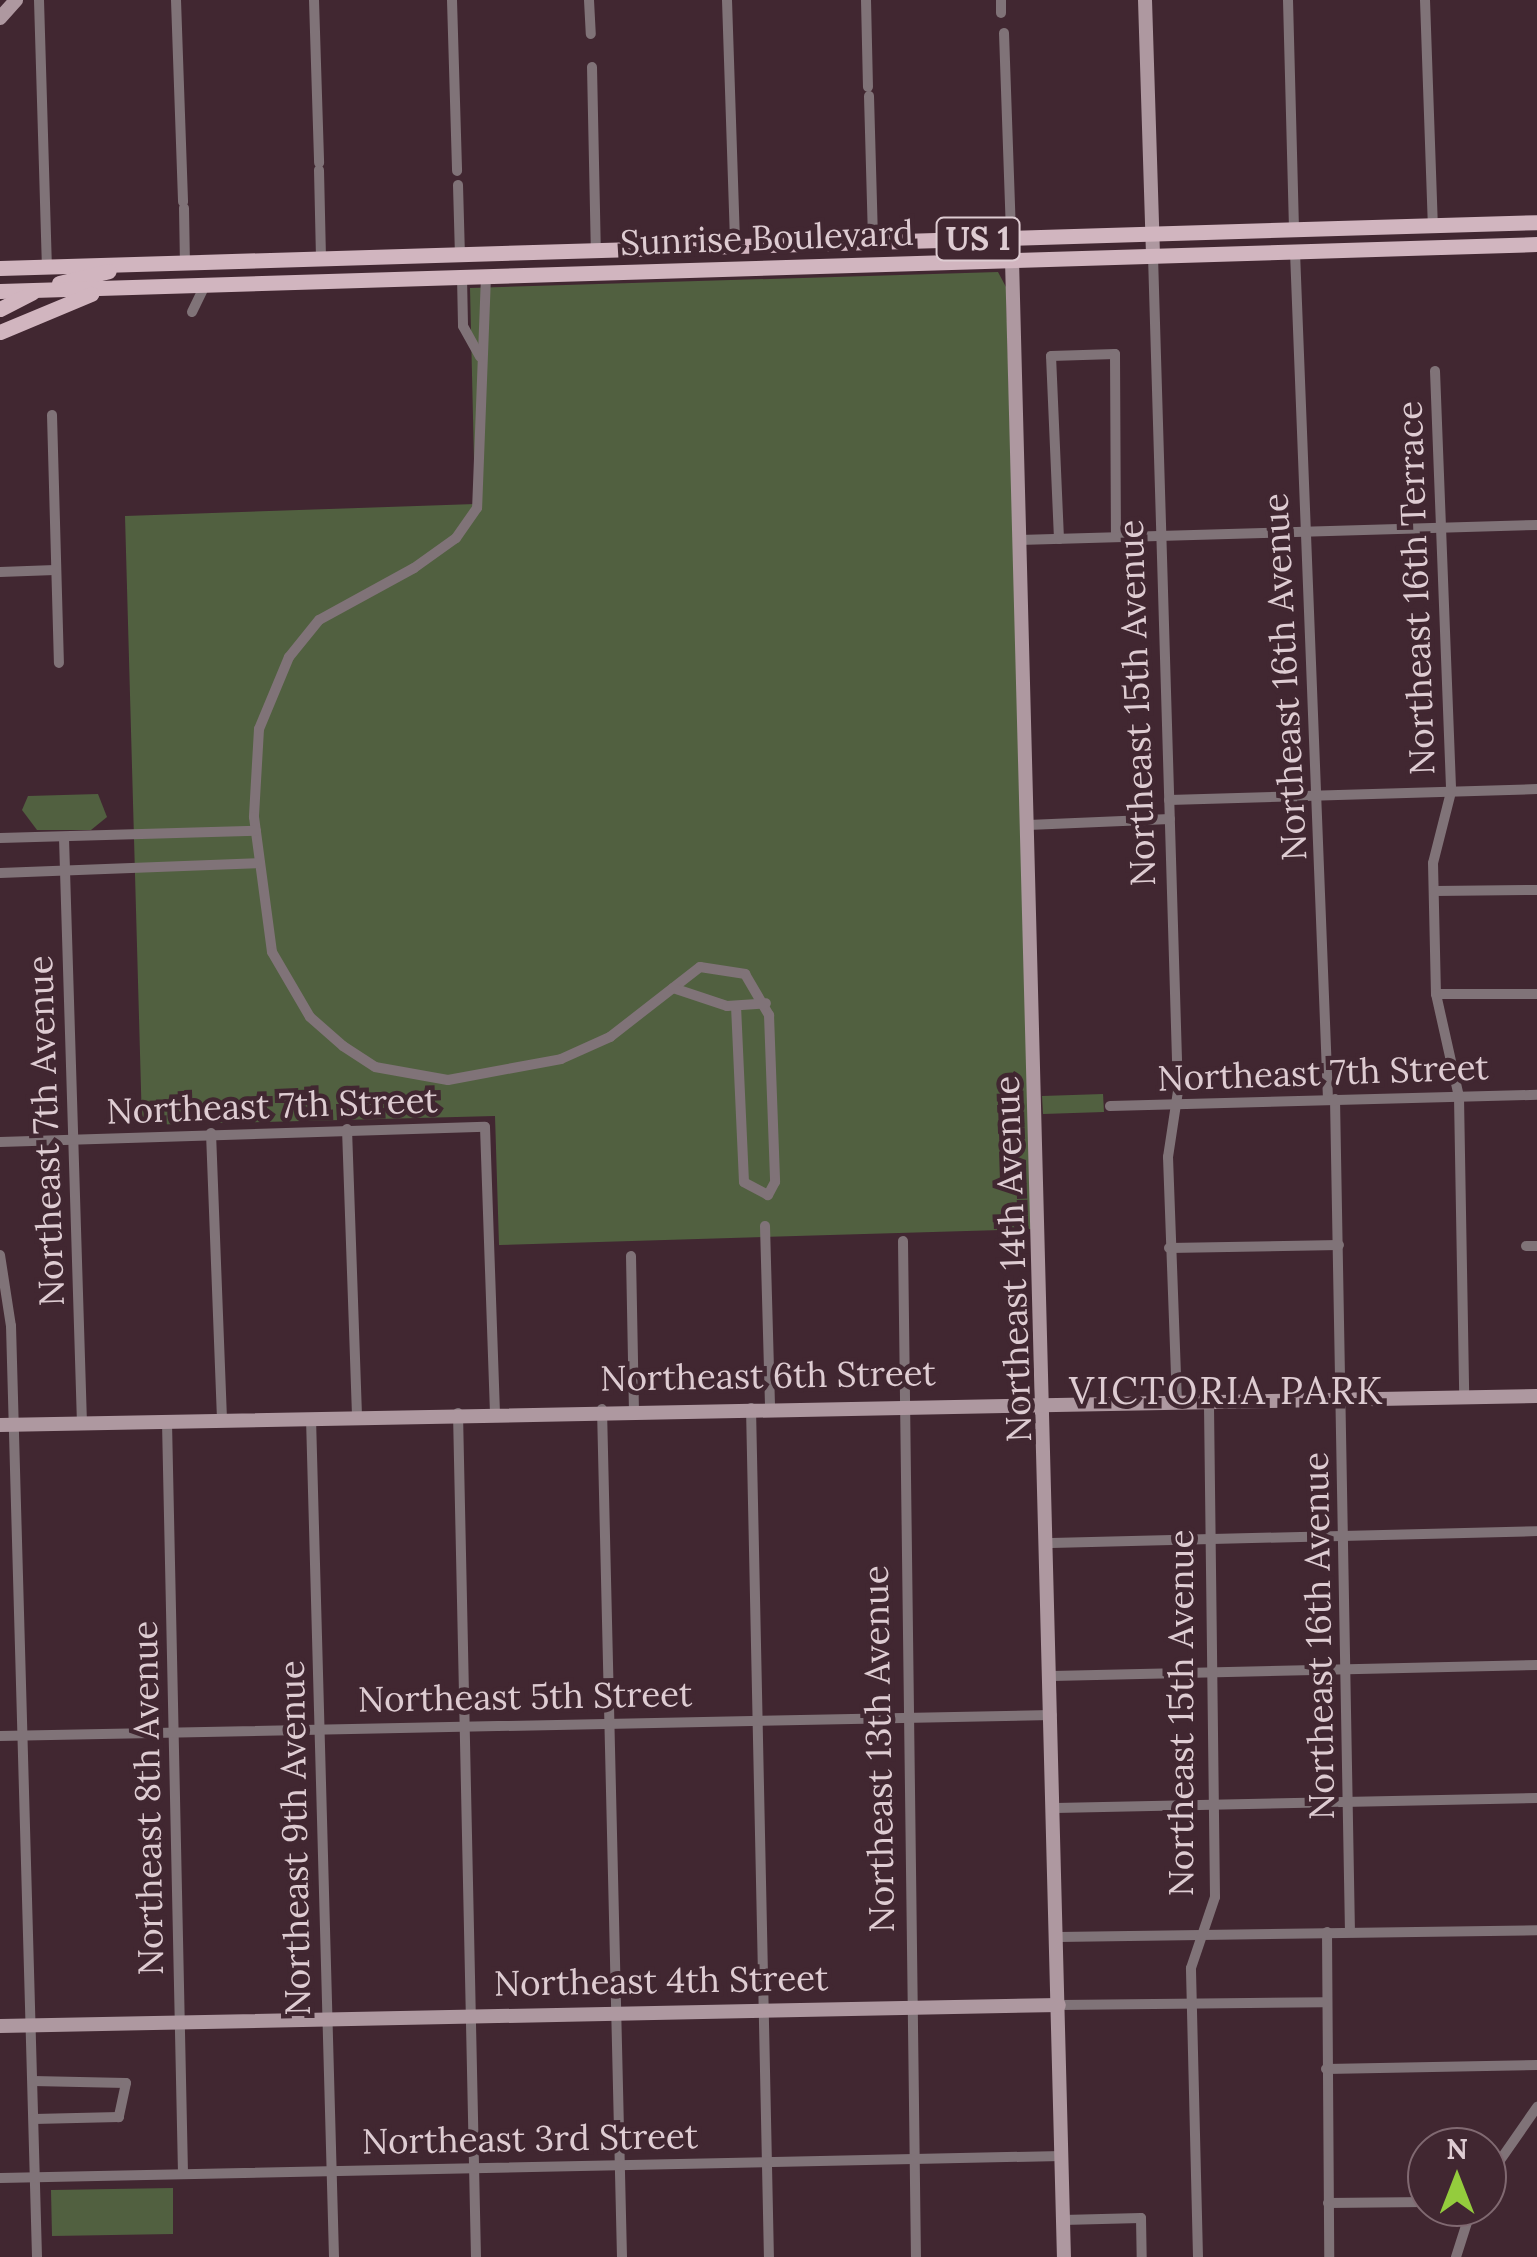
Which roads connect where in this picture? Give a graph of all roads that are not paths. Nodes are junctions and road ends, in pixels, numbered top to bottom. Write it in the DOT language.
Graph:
graph roads {
  1 [pos="16,0"];
  2 [pos="39,0"];
  3 [pos="176,0"];
  4 [pos="314,0"];
  5 [pos="452,0"];
  6 [pos="589,0"];
  7 [pos="728,0"];
  8 [pos="866,0"];
  9 [pos="1001,0"];
  10 [pos="1145,0"];
  11 [pos="1288,0"];
  12 [pos="1424,0"];
  13 [pos="1001,13"];
  14 [pos="0,18"];
  15 [pos="1004,33"];
  16 [pos="590,34"];
  17 [pos="592,68"];
  18 [pos="457,172"];
  19 [pos="458,185"];
  20 [pos="1537,222"];
  21 [pos="1457,224"];
  22 [pos="1433,225"];
  23 [pos="1294,230"];
  24 [pos="1153,234"];
  25 [pos="1011,238"];
  26 [pos="873,242"];
  27 [pos="1537,244"];
  28 [pos="735,246"];
  29 [pos="1432,248"];
  30 [pos="596,251"];
  31 [pos="1296,252"];
  32 [pos="495,254"];
  33 [pos="460,255"];
  34 [pos="1153,256"];
  35 [pos="354,258"];
  36 [pos="321,260"];
  37 [pos="1012,260"];
  38 [pos="186,263"];
  39 [pos="142,264"];
  40 [pos="47,265"];
  41 [pos="0,268"];
  42 [pos="701,270"];
  43 [pos="486,276"];
  44 [pos="462,278"];
  45 [pos="323,282"];
  46 [pos="205,285"];
  47 [pos="187,286"];
  48 [pos="120,288"];
  49 [pos="40,290"];
  50 [pos="0,291"];
  51 [pos="0,308"];
  52 [pos="0,332"];
  53 [pos="480,357"];
  54 [pos="1436,370"];
  55 [pos="52,416"];
  56 [pos="1537,525"];
  57 [pos="1440,528"];
  58 [pos="1303,532"];
  59 [pos="1162,535"];
  60 [pos="1116,537"];
  61 [pos="1059,539"];
  62 [pos="1019,540"];
  63 [pos="55,570"];
  64 [pos="0,572"];
  65 [pos="60,662"];
  66 [pos="1537,789"];
  67 [pos="1450,792"];
  68 [pos="1323,796"];
  69 [pos="1170,800"];
  70 [pos="1170,819"];
  71 [pos="1028,825"];
  72 [pos="256,831"];
  73 [pos="0,838"];
  74 [pos="64,838"];
  75 [pos="260,863"];
  76 [pos="65,871"];
  77 [pos="0,872"];
  78 [pos="1537,890"];
  79 [pos="1434,891"];
  80 [pos="695,970"];
  81 [pos="673,988"];
  82 [pos="1436,994"];
  83 [pos="1537,994"];
  84 [pos="694,996"];
  85 [pos="766,1003"];
  86 [pos="736,1006"];
  87 [pos="1537,1095"];
  88 [pos="1458,1096"];
  89 [pos="1332,1099"];
  90 [pos="1175,1104"];
  91 [pos="1110,1106"];
  92 [pos="347,1129"];
  93 [pos="211,1134"];
  94 [pos="74,1140"];
  95 [pos="0,1142"];
  96 [pos="765,1226"];
  97 [pos="904,1241"];
  98 [pos="1340,1245"];
  99 [pos="1170,1248"];
  100 [pos="0,1255"];
  101 [pos="631,1256"];
  102 [pos="1537,1396"];
  103 [pos="1464,1398"];
  104 [pos="1046,1401"];
  105 [pos="1342,1401"];
  106 [pos="1177,1402"];
  107 [pos="903,1403"];
  108 [pos="1209,1403"];
  109 [pos="770,1404"];
  110 [pos="751,1405"];
  111 [pos="634,1408"];
  112 [pos="602,1409"];
  113 [pos="496,1412"];
  114 [pos="458,1413"];
  115 [pos="357,1416"];
  116 [pos="311,1418"];
  117 [pos="222,1421"];
  118 [pos="167,1422"];
  119 [pos="82,1423"];
  120 [pos="7,1425"];
  121 [pos="1537,1532"];
  122 [pos="1344,1535"];
  123 [pos="1210,1540"];
  124 [pos="1051,1543"];
  125 [pos="1537,1665"];
  126 [pos="1346,1670"];
  127 [pos="1212,1672"];
  128 [pos="1052,1676"];
  129 [pos="1052,1715"];
  130 [pos="905,1717"];
  131 [pos="758,1720"];
  132 [pos="610,1722"];
  133 [pos="466,1726"];
  134 [pos="320,1729"];
  135 [pos="174,1733"];
  136 [pos="24,1735"];
  137 [pos="0,1736"];
  138 [pos="1537,1798"];
  139 [pos="1348,1800"];
  140 [pos="1214,1805"];
  141 [pos="1055,1808"];
  142 [pos="1537,1930"];
  143 [pos="1327,1932"];
  144 [pos="1350,1932"];
  145 [pos="1204,1935"];
  146 [pos="1058,1937"];
  147 [pos="1324,2002"];
  148 [pos="1192,2004"];
  149 [pos="912,2005"];
  150 [pos="1060,2005"];
  151 [pos="763,2008"];
  152 [pos="616,2011"];
  153 [pos="471,2015"];
  154 [pos="327,2018"];
  155 [pos="181,2022"];
  156 [pos="32,2025"];
  157 [pos="0,2026"];
  158 [pos="1537,2066"];
  159 [pos="1326,2069"];
  160 [pos="33,2080"];
  161 [pos="1537,2107"];
  162 [pos="34,2119"];
  163 [pos="1507,2150"];
  164 [pos="1062,2156"];
  165 [pos="914,2159"];
  166 [pos="766,2161"];
  167 [pos="620,2164"];
  168 [pos="474,2168"];
  169 [pos="331,2170"];
  170 [pos="184,2174"];
  171 [pos="36,2177"];
  172 [pos="0,2178"];
  173 [pos="1407,2202"];
  174 [pos="1328,2203"];
  175 [pos="1063,2220"];
  176 [pos="1466,2227"];
  177 [pos="37,2257"];
  178 [pos="334,2257"];
  179 [pos="476,2257"];
  180 [pos="622,2257"];
  181 [pos="769,2257"];
  182 [pos="916,2257"];
  183 [pos="1064,2257"];
  184 [pos="1142,2257"];
  185 [pos="1198,2257"];
  186 [pos="1329,2257"];
  187 [pos="1456,2257"];
  1 -- 14 [label="street"];
  2 -- 40 [label="street"];
  3 -- 38 [label="street"];
  4 -- 36 [label="street"];
  5 -- 18 [label="street"];
  6 -- 16 [label="street"];
  7 -- 28 [label="street"];
  8 -- 26 [label="street"];
  9 -- 13 [label="street"];
  10 -- 24 [label="street, Northeast 15th Avenue"];
  11 -- 23 [label="street"];
  12 -- 22 [label="street"];
  15 -- 25 [label="street"];
  17 -- 30 [label="street"];
  19 -- 33 [label="street"];
  20 -- 21 [label="main road, Sunrise Boulevard / US 1"];
  21 -- 22 [label="main road, Sunrise Boulevard / US 1"];
  21 -- 29 [label="main road"];
  22 -- 23 [label="main road, Sunrise Boulevard / US 1"];
  23 -- 24 [label="main road, Sunrise Boulevard / US 1"];
  24 -- 25 [label="main road, Sunrise Boulevard / US 1"];
  24 -- 34 [label="street, Northeast 15th Avenue"];
  25 -- 26 [label="main road, Sunrise Boulevard / US 1"];
  26 -- 28 [label="main road, Sunrise Boulevard / US 1"];
  27 -- 29 [label="main road, Sunrise Boulevard / US 1"];
  28 -- 30 [label="main road, Sunrise Boulevard / US 1"];
  28 -- 42 [label="main road"];
  29 -- 31 [label="main road, Sunrise Boulevard / US 1"];
  30 -- 32 [label="main road, Sunrise Boulevard / US 1"];
  31 -- 34 [label="main road, Sunrise Boulevard / US 1"];
  31 -- 58 [label="street, Northeast 16th Avenue"];
  32 -- 33 [label="main road, Sunrise Boulevard / US 1"];
  32 -- 44 [label="main road"];
  33 -- 35 [label="main road, Sunrise Boulevard / US 1"];
  34 -- 37 [label="main road, Sunrise Boulevard / US 1"];
  34 -- 59 [label="street, Northeast 15th Avenue"];
  35 -- 36 [label="main road, Sunrise Boulevard / US 1"];
  35 -- 45 [label="main road"];
  36 -- 38 [label="main road, Sunrise Boulevard / US 1"];
  37 -- 42 [label="main road, Sunrise Boulevard / US 1"];
  37 -- 62 [label="street, Northeast 14th Avenue"];
  38 -- 39 [label="main road, Sunrise Boulevard / US 1"];
  39 -- 40 [label="main road"];
  39 -- 49 [label="main road"];
  40 -- 41 [label="main road"];
  42 -- 43 [label="main road, Sunrise Boulevard / US 1"];
  43 -- 44 [label="main road, Sunrise Boulevard / US 1"];
  43 -- 53 [label="street"];
  44 -- 45 [label="main road, Sunrise Boulevard / US 1"];
  44 -- 53 [label="street"];
  45 -- 46 [label="main road, Sunrise Boulevard / US 1"];
  46 -- 47 [label="main road, Sunrise Boulevard / US 1"];
  46 -- 47 [label="street"];
  47 -- 48 [label="main road, Sunrise Boulevard / US 1"];
  48 -- 49 [label="main road, Sunrise Boulevard"];
  48 -- 52 [label="main road, US 1"];
  49 -- 50 [label="main road"];
  49 -- 51 [label="main road"];
  53 -- 72 [label="street"];
  54 -- 57 [label="street, Northeast 16th Terrace"];
  55 -- 63 [label="street"];
  56 -- 57 [label="street"];
  57 -- 58 [label="street"];
  57 -- 67 [label="street, Northeast 16th Terrace"];
  58 -- 59 [label="street"];
  58 -- 68 [label="street, Northeast 16th Avenue"];
  59 -- 60 [label="street"];
  59 -- 69 [label="street, Northeast 15th Avenue"];
  60 -- 61 [label="street"];
  60 -- 61 [label="street"];
  61 -- 62 [label="street"];
  62 -- 71 [label="street, Northeast 14th Avenue"];
  63 -- 64 [label="street"];
  63 -- 65 [label="street"];
  66 -- 67 [label="street"];
  67 -- 68 [label="street"];
  67 -- 79 [label="street, Northeast 16th Terrace"];
  68 -- 69 [label="street"];
  68 -- 89 [label="street, Northeast 16th Avenue"];
  69 -- 70 [label="street, Northeast 15th Avenue"];
  70 -- 71 [label="street"];
  70 -- 90 [label="street, Northeast 15th Avenue"];
  71 -- 104 [label="street, Northeast 14th Avenue"];
  72 -- 74 [label="street"];
  72 -- 75 [label="street"];
  73 -- 74 [label="street"];
  74 -- 76 [label="street, Northeast 7th Avenue"];
  75 -- 76 [label="street"];
  75 -- 81 [label="street"];
  76 -- 77 [label="street"];
  76 -- 94 [label="street, Northeast 7th Avenue"];
  78 -- 79 [label="street"];
  79 -- 82 [label="street, Northeast 16th Terrace"];
  80 -- 81 [label="street"];
  80 -- 84 [label="street"];
  80 -- 85 [label="street"];
  81 -- 84 [label="street"];
  82 -- 83 [label="street"];
  82 -- 88 [label="street, Northeast 16th Terrace"];
  84 -- 86 [label="street"];
  85 -- 86 [label="street"];
  85 -- 86 [label="street"];
  87 -- 88 [label="street, Northeast 7th Street"];
  88 -- 89 [label="street, Northeast 7th Street"];
  88 -- 103 [label="street, Northeast 16th Terrace"];
  89 -- 90 [label="street, Northeast 7th Street"];
  89 -- 98 [label="street, Northeast 16th Avenue"];
  90 -- 91 [label="street, Northeast 7th Street"];
  90 -- 99 [label="street, Northeast 15th Avenue"];
  92 -- 93 [label="street, Northeast 7th Street"];
  92 -- 113 [label="street, Northeast 7th Street"];
  92 -- 115 [label="street"];
  93 -- 94 [label="street, Northeast 7th Street"];
  93 -- 117 [label="street"];
  94 -- 95 [label="street, Northeast 7th Street"];
  94 -- 119 [label="street, Northeast 7th Avenue"];
  96 -- 109 [label="street"];
  97 -- 107 [label="street, Northeast 13th Avenue"];
  98 -- 99 [label="street"];
  98 -- 105 [label="street, Northeast 16th Avenue"];
  99 -- 106 [label="street, Northeast 15th Avenue"];
  100 -- 120 [label="street"];
  101 -- 111 [label="street"];
  102 -- 103 [label="street, Northeast 6th Street"];
  103 -- 105 [label="street, Northeast 6th Street"];
  104 -- 106 [label="street, Northeast 6th Street"];
  104 -- 107 [label="street, Northeast 6th Street"];
  104 -- 124 [label="street, Northeast 14th Avenue"];
  105 -- 108 [label="street, Northeast 6th Street"];
  105 -- 122 [label="street, Northeast 16th Avenue"];
  106 -- 108 [label="street, Northeast 6th Street"];
  107 -- 109 [label="street, Northeast 6th Street"];
  107 -- 130 [label="street, Northeast 13th Avenue"];
  108 -- 123 [label="street, Northeast 15th Avenue"];
  109 -- 110 [label="street, Northeast 6th Street"];
  110 -- 111 [label="street, Northeast 6th Street"];
  110 -- 131 [label="street"];
  111 -- 112 [label="street, Northeast 6th Street"];
  112 -- 113 [label="street, Northeast 6th Street"];
  112 -- 132 [label="street"];
  113 -- 114 [label="street, Northeast 6th Street"];
  114 -- 115 [label="street, Northeast 6th Street"];
  114 -- 133 [label="street"];
  115 -- 116 [label="street, Northeast 6th Street"];
  116 -- 117 [label="street, Northeast 6th Street"];
  116 -- 134 [label="street, Northeast 9th Avenue"];
  117 -- 118 [label="street, Northeast 6th Street"];
  118 -- 119 [label="street, Northeast 6th Street"];
  118 -- 135 [label="street, Northeast 8th Avenue"];
  119 -- 120 [label="street, Northeast 6th Street"];
  120 -- 136 [label="street"];
  121 -- 122 [label="street"];
  122 -- 123 [label="street"];
  122 -- 126 [label="street, Northeast 16th Avenue"];
  123 -- 124 [label="street"];
  123 -- 127 [label="street, Northeast 15th Avenue"];
  124 -- 128 [label="street, Northeast 14th Avenue"];
  125 -- 126 [label="street"];
  126 -- 127 [label="street"];
  126 -- 139 [label="street, Northeast 16th Avenue"];
  127 -- 128 [label="street"];
  127 -- 140 [label="street, Northeast 15th Avenue"];
  128 -- 129 [label="street, Northeast 14th Avenue"];
  129 -- 130 [label="street, Northeast 5th Street"];
  129 -- 141 [label="street, Northeast 14th Avenue"];
  130 -- 131 [label="street, Northeast 5th Street"];
  130 -- 149 [label="street, Northeast 13th Avenue"];
  131 -- 132 [label="street, Northeast 5th Street"];
  131 -- 151 [label="street"];
  132 -- 133 [label="street, Northeast 5th Street"];
  132 -- 152 [label="street"];
  133 -- 134 [label="street, Northeast 5th Street"];
  133 -- 153 [label="street"];
  134 -- 135 [label="street, Northeast 5th Street"];
  134 -- 154 [label="street, Northeast 9th Avenue"];
  135 -- 136 [label="street, Northeast 5th Street"];
  135 -- 155 [label="street, Northeast 8th Avenue"];
  136 -- 137 [label="street, Northeast 5th Street"];
  136 -- 156 [label="street"];
  138 -- 139 [label="street"];
  139 -- 140 [label="street"];
  139 -- 144 [label="street, Northeast 16th Avenue"];
  140 -- 141 [label="street"];
  140 -- 145 [label="street, Northeast 15th Avenue"];
  141 -- 146 [label="street, Northeast 14th Avenue"];
  142 -- 144 [label="street"];
  143 -- 144 [label="street"];
  143 -- 145 [label="street"];
  143 -- 147 [label="street"];
  145 -- 146 [label="street"];
  145 -- 148 [label="street, Northeast 15th Avenue"];
  146 -- 150 [label="street, Northeast 14th Avenue"];
  147 -- 148 [label="street, Northeast 4th Street"];
  147 -- 159 [label="street"];
  148 -- 150 [label="street, Northeast 4th Street"];
  148 -- 185 [label="street, Northeast 15th Avenue"];
  149 -- 150 [label="street, Northeast 4th Street"];
  149 -- 151 [label="street, Northeast 4th Street"];
  149 -- 165 [label="street, Northeast 13th Avenue"];
  150 -- 164 [label="street, Northeast 14th Avenue"];
  151 -- 152 [label="street, Northeast 4th Street"];
  151 -- 166 [label="street"];
  152 -- 153 [label="street, Northeast 4th Street"];
  152 -- 167 [label="street"];
  153 -- 154 [label="street, Northeast 4th Street"];
  153 -- 168 [label="street"];
  154 -- 155 [label="street, Northeast 4th Street"];
  154 -- 169 [label="street, Northeast 9th Avenue"];
  155 -- 156 [label="street, Northeast 4th Street"];
  155 -- 170 [label="street, Northeast 8th Avenue"];
  156 -- 157 [label="street, Northeast 4th Street"];
  156 -- 160 [label="street"];
  158 -- 159 [label="street"];
  159 -- 174 [label="street"];
  160 -- 162 [label="street"];
  160 -- 162 [label="street"];
  161 -- 163 [label="street"];
  162 -- 171 [label="street"];
  164 -- 165 [label="street, Northeast 3rd Street"];
  164 -- 175 [label="street, Northeast 14th Avenue"];
  165 -- 166 [label="street, Northeast 3rd Street"];
  165 -- 182 [label="street, Northeast 13th Avenue"];
  166 -- 167 [label="street, Northeast 3rd Street"];
  166 -- 181 [label="street"];
  167 -- 168 [label="street, Northeast 3rd Street"];
  167 -- 180 [label="street"];
  168 -- 169 [label="street, Northeast 3rd Street"];
  168 -- 179 [label="street"];
  169 -- 170 [label="street, Northeast 3rd Street"];
  169 -- 178 [label="street, Northeast 9th Avenue"];
  170 -- 171 [label="street, Northeast 3rd Street"];
  171 -- 172 [label="street, Northeast 3rd Street"];
  171 -- 177 [label="street"];
  173 -- 174 [label="street"];
  174 -- 186 [label="street"];
  175 -- 183 [label="street, Northeast 14th Avenue"];
  175 -- 184 [label="street"];
  176 -- 187 [label="street"];
}
